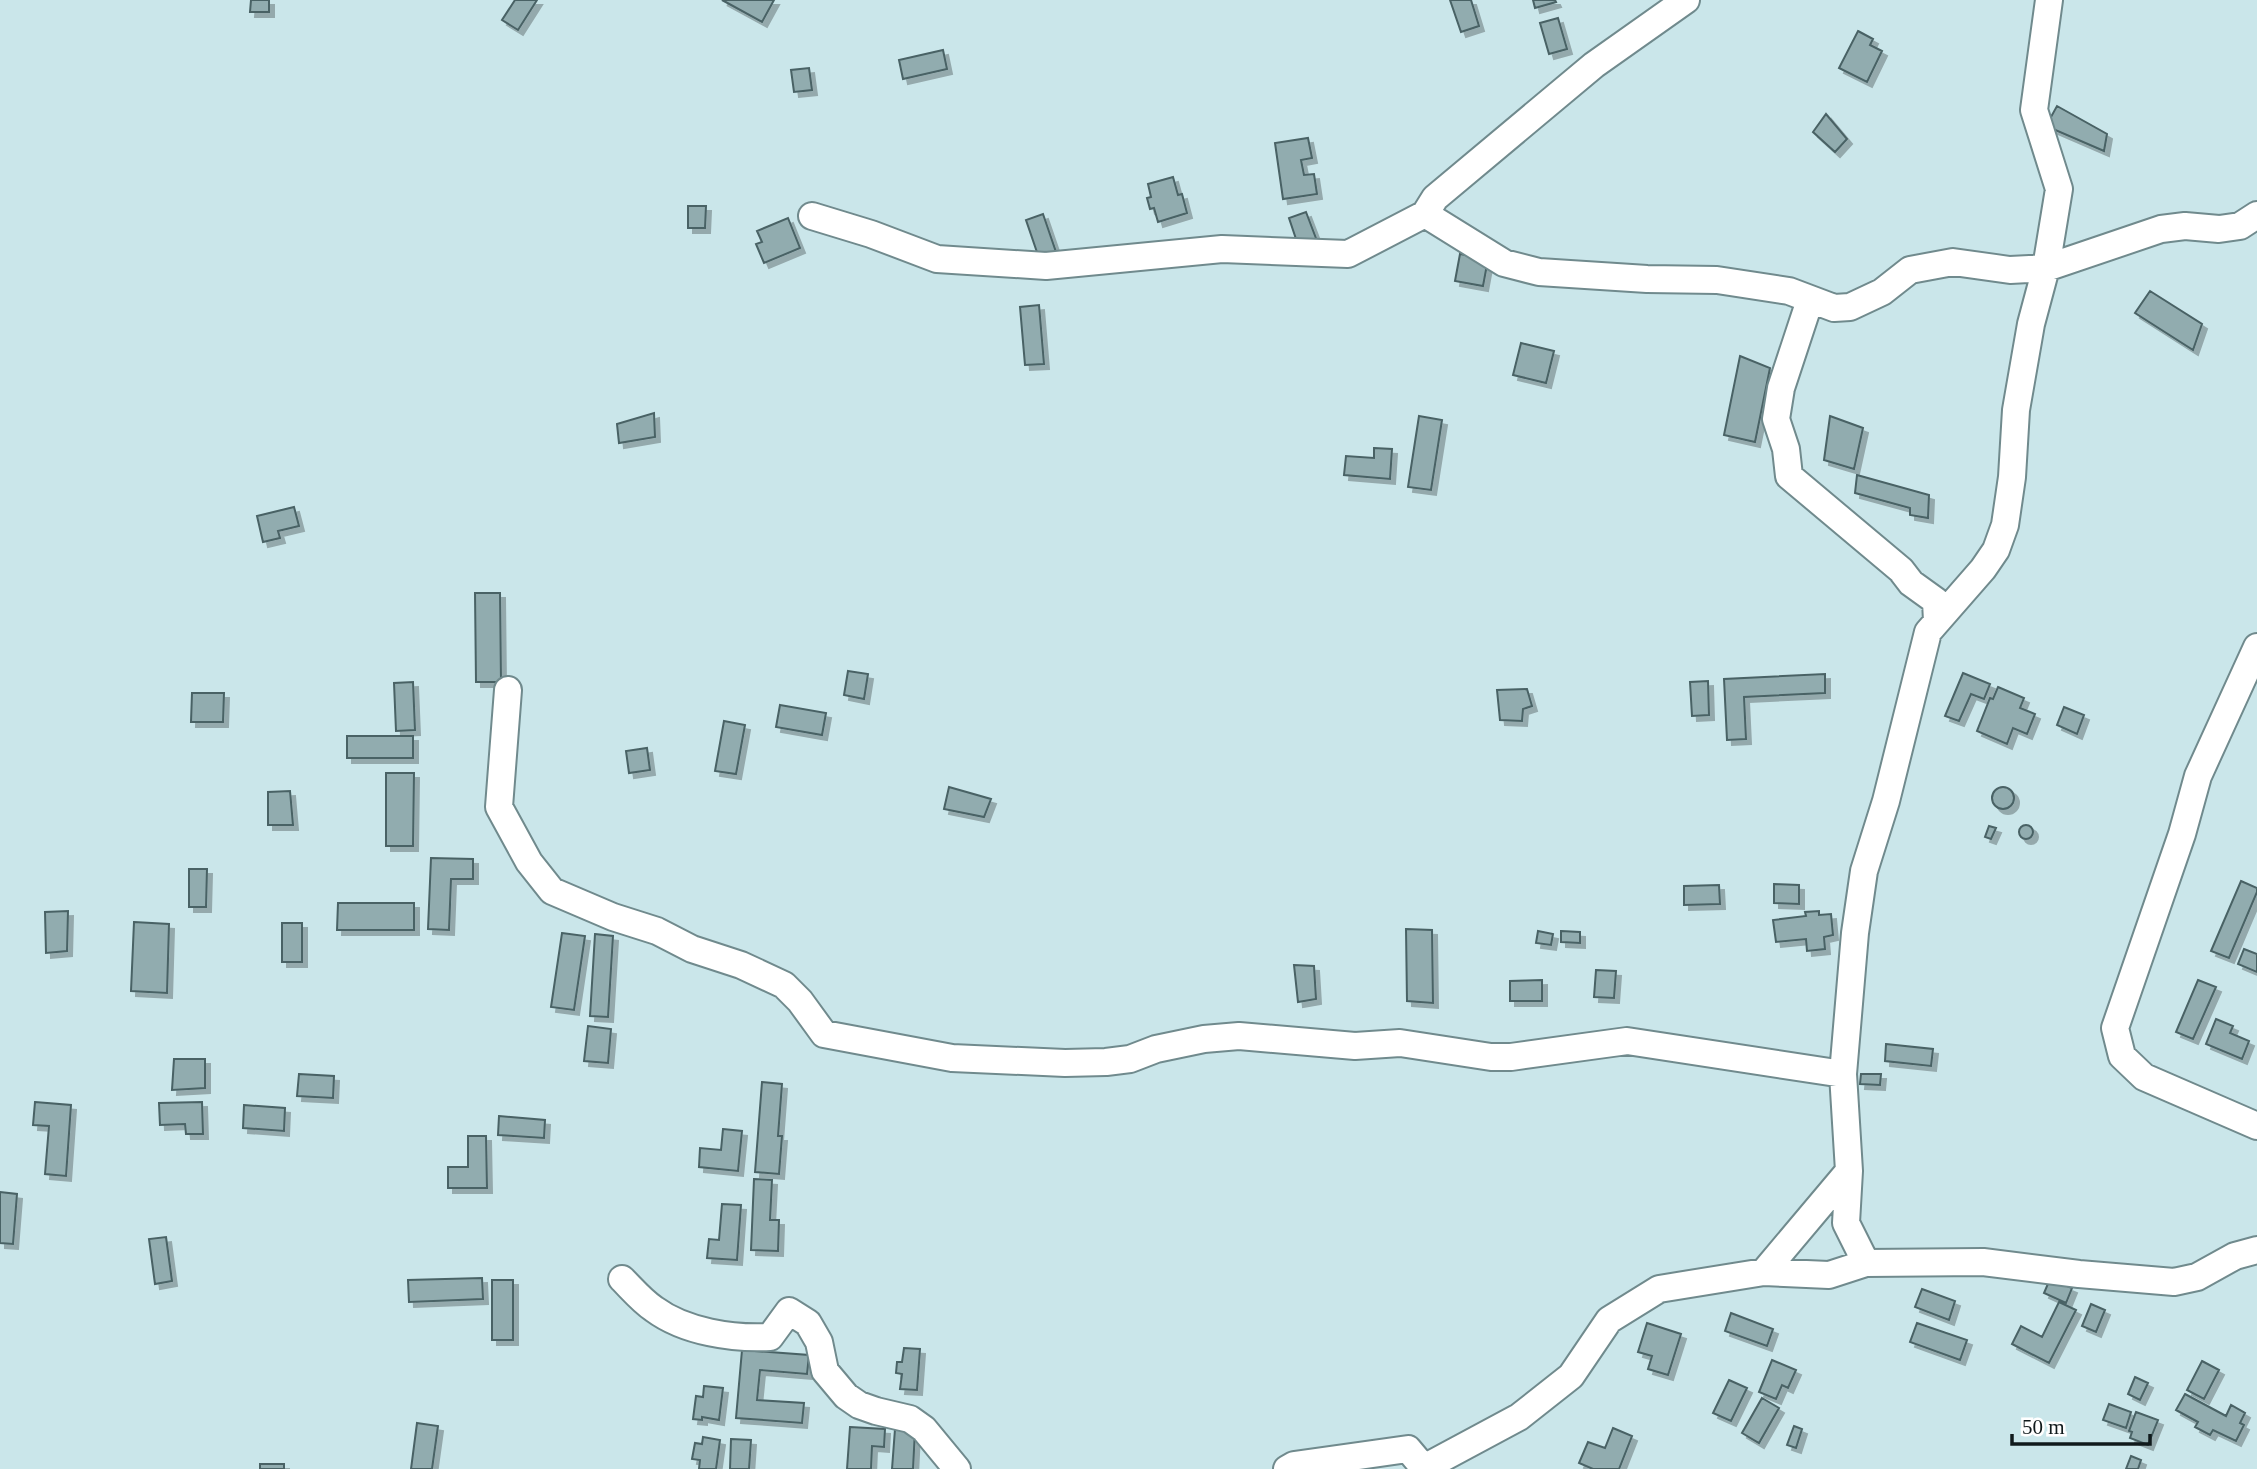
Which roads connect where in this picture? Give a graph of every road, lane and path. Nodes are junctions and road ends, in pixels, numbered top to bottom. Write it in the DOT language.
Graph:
graph roads {
  1 [pos="1686,0"];
  2 [pos="2049,0"];
  3 [pos="1425,214"];
  4 [pos="2257,215"];
  5 [pos="812,216"];
  6 [pos="2046,268"];
  7 [pos="1810,300"];
  8 [pos="1937,621"];
  9 [pos="2257,647"];
  10 [pos="508,690"];
  11 [pos="1843,1073"];
  12 [pos="2257,1126"];
  13 [pos="1849,1171"];
  14 [pos="2257,1250"];
  15 [pos="1866,1263"];
  16 [pos="1764,1272"];
  17 [pos="622,1279"];
  18 [pos="1425,1468"];
  19 [pos="957,1469"];
  20 [pos="1287,1469"];
  1 -- 3 [label="street"];
  2 -- 6 [label="street"];
  3 -- 5 [label="street"];
  3 -- 7 [label="street"];
  4 -- 6 [label="street"];
  6 -- 7 [label="street"];
  6 -- 8 [label="street"];
  7 -- 8 [label="street"];
  8 -- 11 [label="street"];
  9 -- 12 [label="street"];
  10 -- 11 [label="street"];
  11 -- 13 [label="street"];
  13 -- 15 [label="street"];
  13 -- 16 [label="street"];
  14 -- 15 [label="street"];
  15 -- 16 [label="street"];
  16 -- 18 [label="street"];
  17 -- 19 [label="street"];
  18 -- 20 [label="street"];
}
